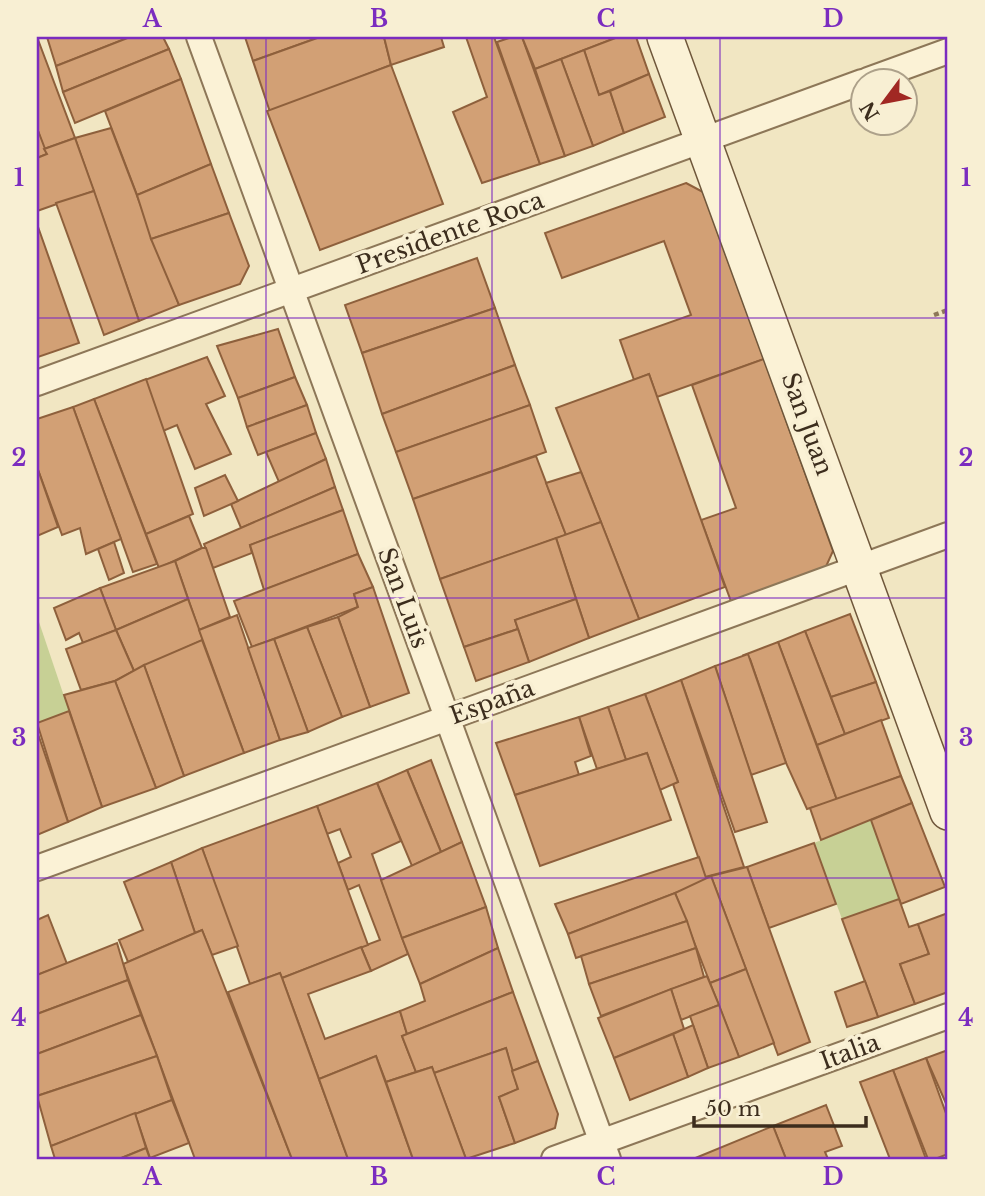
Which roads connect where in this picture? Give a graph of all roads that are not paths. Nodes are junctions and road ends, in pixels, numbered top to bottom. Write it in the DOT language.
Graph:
graph roads {
  1 [pos="199,37"];
  2 [pos="665,37"];
  3 [pos="948,51"];
  4 [pos="907,66"];
  5 [pos="848,88"];
  6 [pos="703,141"];
  7 [pos="290,291"];
  8 [pos="37,383"];
  9 [pos="948,536"];
  10 [pos="859,568"];
  11 [pos="446,718"];
  12 [pos="948,812"];
  13 [pos="37,868"];
  14 [pos="948,1016"];
  15 [pos="605,1151"];
  16 [pos="554,1159"];
  1 -- 7 [label="street, San Luis"];
  2 -- 6 [label="main road, San Juan"];
  3 -- 4 [label="street"];
  5 -- 6 [label="street, Presidente Roca"];
  6 -- 7 [label="street, Presidente Roca"];
  6 -- 10 [label="main road, San Juan"];
  7 -- 8 [label="street, Presidente Roca"];
  7 -- 11 [label="street, San Luis"];
  9 -- 10 [label="street, España"];
  10 -- 11 [label="street, España"];
  10 -- 12 [label="main road, San Juan"];
  11 -- 13 [label="street, España"];
  11 -- 15 [label="street, San Luis"];
  14 -- 15 [label="street, Italia"];
  15 -- 16 [label="street, Italia"];
}
